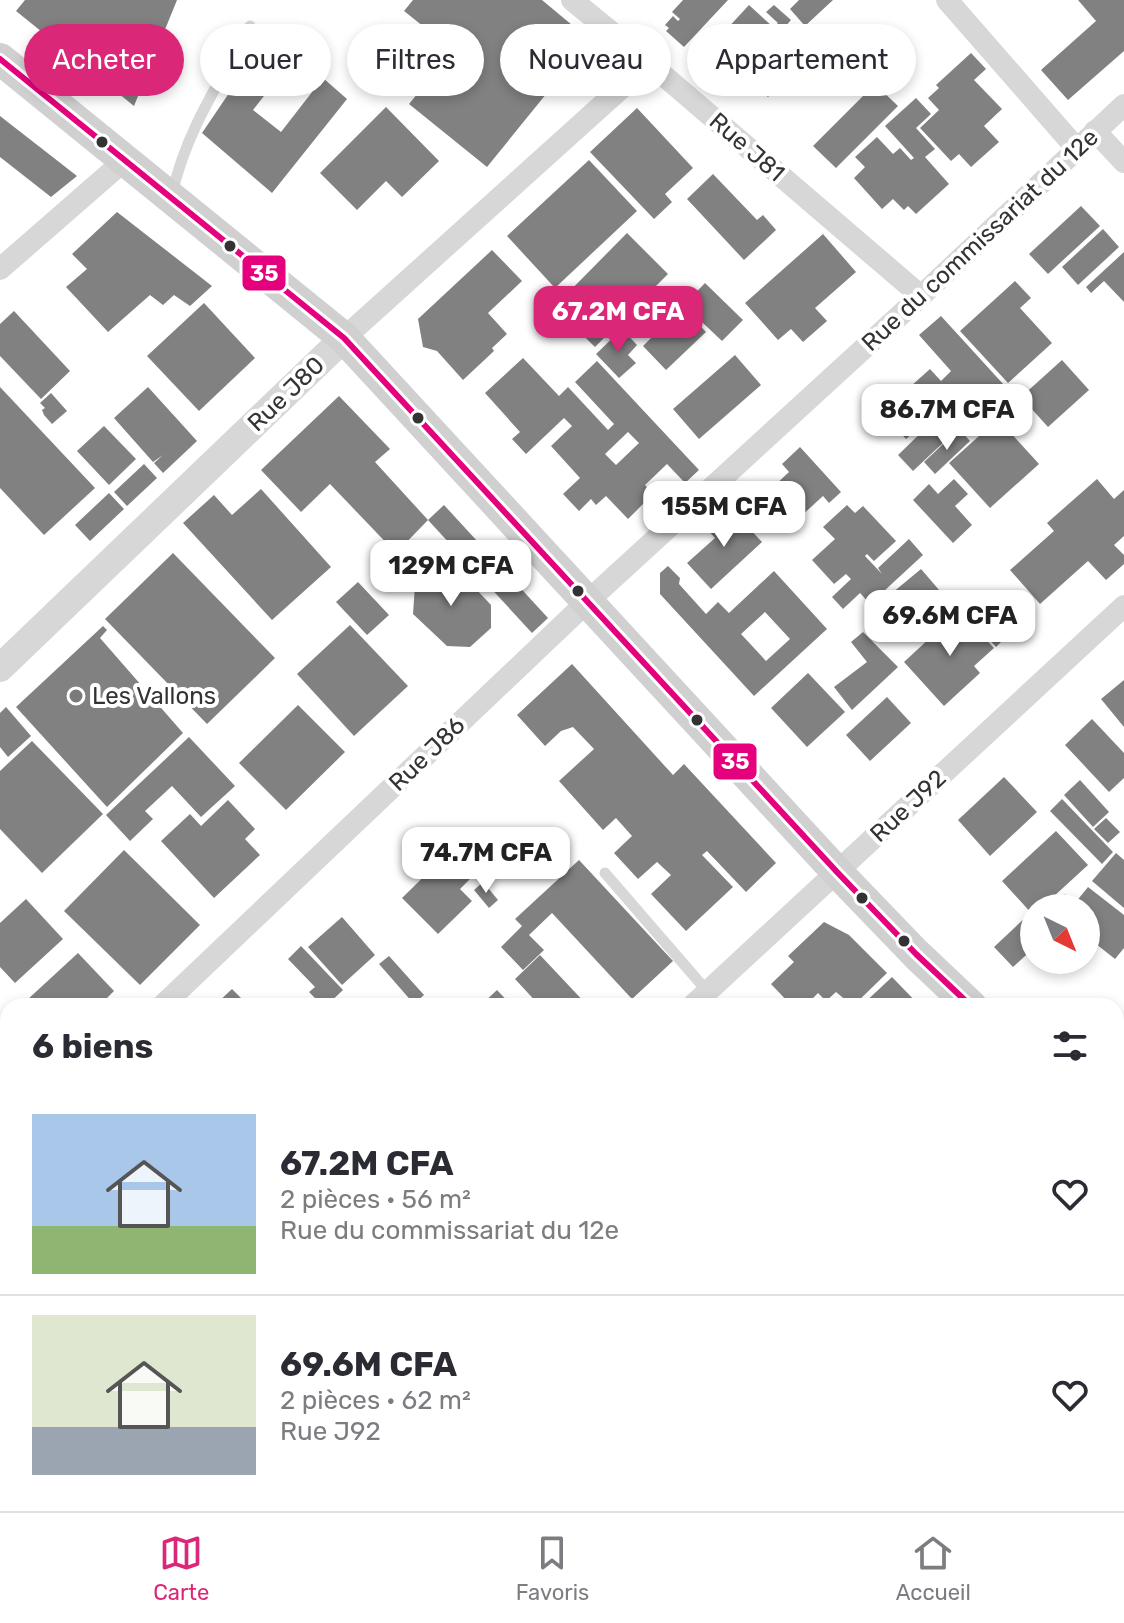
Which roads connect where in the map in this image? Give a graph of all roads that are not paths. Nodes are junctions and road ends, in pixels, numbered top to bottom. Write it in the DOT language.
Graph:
graph roads {
  1 [pos="572,0"];
  2 [pos="947,0"];
  3 [pos="601,24"];
  4 [pos="0,59"];
  5 [pos="671,82"];
  6 [pos="212,96"];
  7 [pos="612,96"];
  8 [pos="1124,105"];
  9 [pos="1095,131"];
  10 [pos="1077,149"];
  11 [pos="125,160"];
  12 [pos="1124,162"];
  13 [pos="172,198"];
  14 [pos="0,269"];
  15 [pos="921,296"];
  16 [pos="344,338"];
  17 [pos="588,601"];
  18 [pos="1124,606"];
  19 [pos="0,668"];
  20 [pos="837,872"];
  21 [pos="605,873"];
  22 [pos="170,998"];
  23 [pos="699,998"];
  24 [pos="701,998"];
  25 [pos="963,998"];
  1 -- 3 [label="street, Rue J81"];
  2 -- 10 [label="street"];
  4 -- 11 [label="main road"];
  5 -- 15 [label="street, Rue J81"];
  6 -- 13 [label="lane"];
  7 -- 16 [label="street, Rue J80"];
  8 -- 9 [label="street, Rue du commissariat du 12e"];
  9 -- 10 [label="street, Rue du commissariat du 12e"];
  9 -- 12 [label="street"];
  10 -- 15 [label="street, Rue du commissariat du 12e"];
  11 -- 13 [label="main road"];
  11 -- 14 [label="street"];
  13 -- 16 [label="main road"];
  15 -- 17 [label="street, Rue du commissariat du 12e"];
  16 -- 17 [label="main road"];
  16 -- 19 [label="street, Rue J80"];
  17 -- 20 [label="main road"];
  17 -- 22 [label="street, Rue J86"];
  18 -- 20 [label="street, Rue J92"];
  20 -- 24 [label="street, Rue J92"];
  20 -- 25 [label="main road"];
  21 -- 23 [label="lane"];
}
